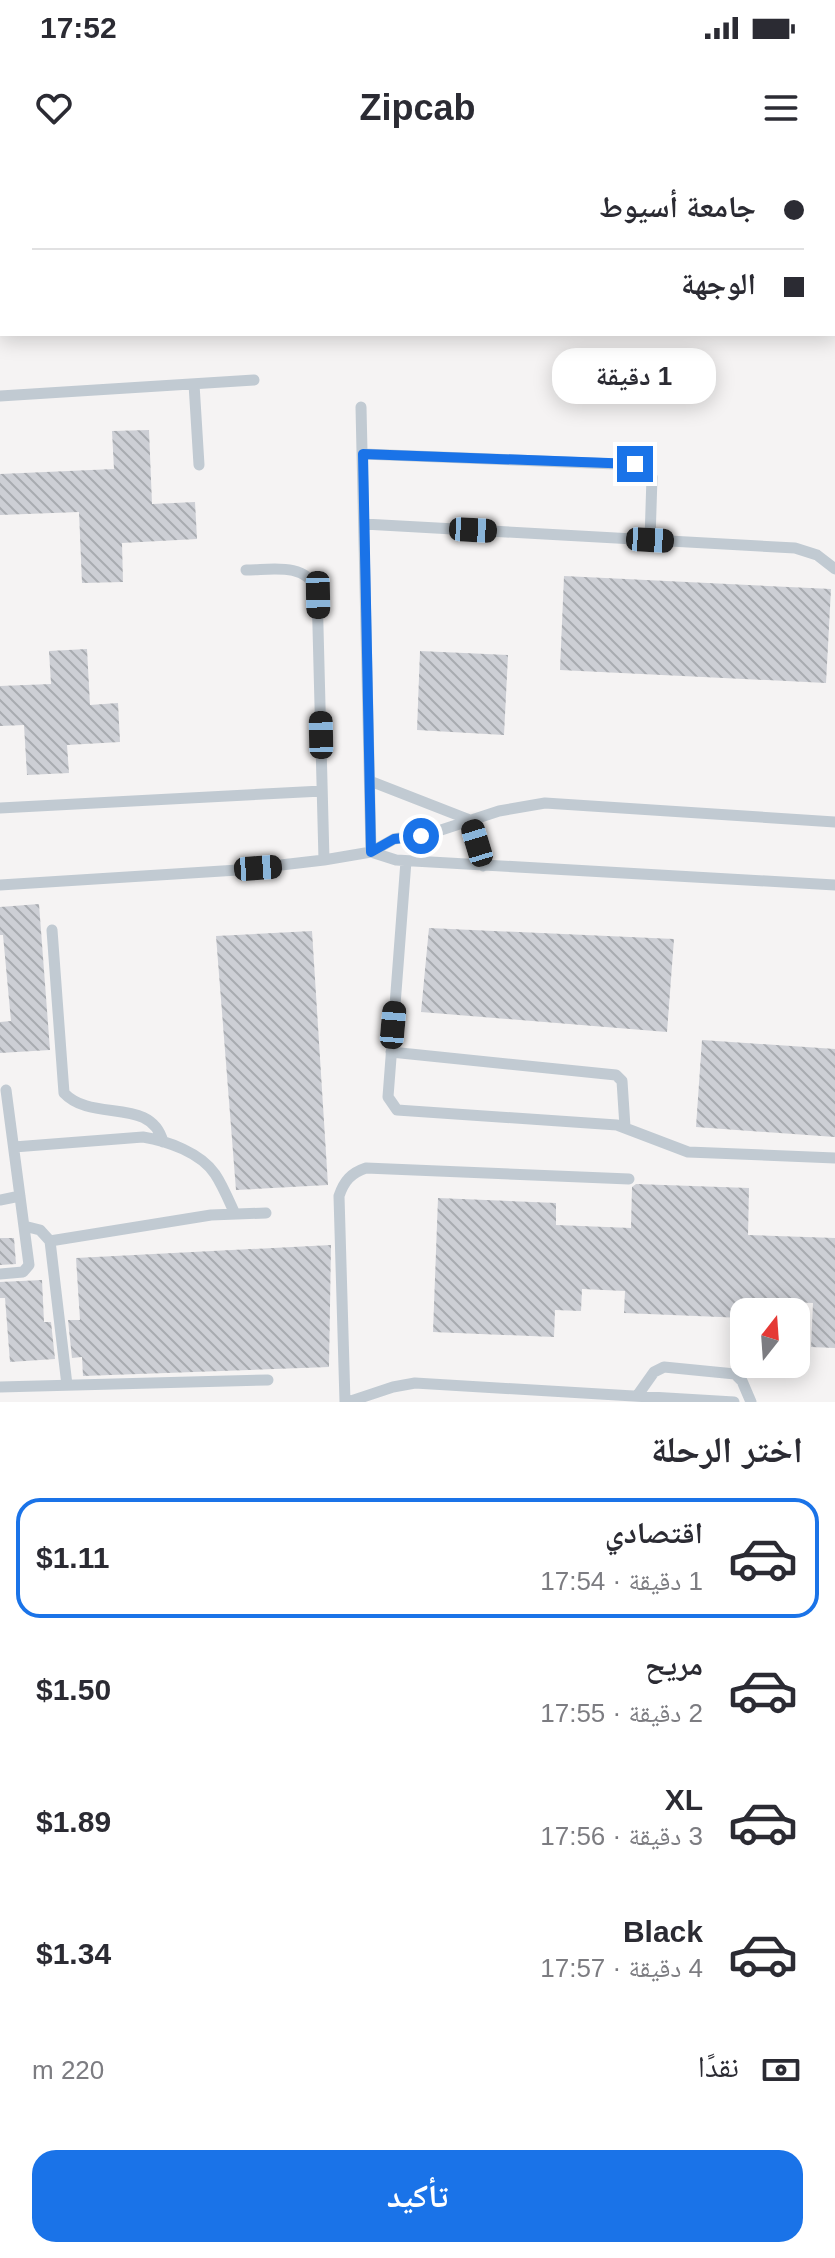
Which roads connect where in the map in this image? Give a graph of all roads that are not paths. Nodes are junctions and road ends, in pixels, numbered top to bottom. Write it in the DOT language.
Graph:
graph roads {
  1 [pos="254,380"];
  2 [pos="194,384"];
  3 [pos="0,396"];
  4 [pos="361,407"];
  5 [pos="363,454"];
  6 [pos="199,465"];
  7 [pos="364,524"];
  8 [pos="650,540"];
  9 [pos="835,569"];
  10 [pos="246,570"];
  11 [pos="370,781"];
  12 [pos="322,791"];
  13 [pos="0,808"];
  14 [pos="470,820"];
  15 [pos="835,822"];
  16 [pos="371,852"];
  17 [pos="324,860"];
  18 [pos="406,861"];
  19 [pos="483,866"];
  20 [pos="0,885"];
  21 [pos="835,885"];
  22 [pos="52,930"];
  23 [pos="391,1052"];
  24 [pos="6,1090"];
  25 [pos="5,1112"];
  26 [pos="625,1127"];
  27 [pos="163,1142"];
  28 [pos="14,1147"];
  29 [pos="835,1158"];
  30 [pos="629,1179"];
  31 [pos="20,1196"];
  32 [pos="0,1200"];
  33 [pos="266,1213"];
  34 [pos="235,1214"];
  35 [pos="24,1226"];
  36 [pos="50,1241"];
  37 [pos="0,1274"];
  38 [pos="268,1380"];
  39 [pos="67,1385"];
  40 [pos="0,1387"];
  41 [pos="637,1396"];
  42 [pos="674,1400"];
  43 [pos="347,1402"];
  44 [pos="734,1402"];
  45 [pos="751,1402"];
  1 -- 2 [label="lane"];
  2 -- 3 [label="lane"];
  2 -- 6 [label="lane"];
  4 -- 5 [label="lane"];
  5 -- 7 [label="lane"];
  5 -- 8 [label="lane"];
  7 -- 8 [label="lane"];
  7 -- 11 [label="lane"];
  8 -- 9 [label="lane"];
  10 -- 12 [label="lane"];
  11 -- 14 [label="lane"];
  11 -- 16 [label="lane"];
  12 -- 13 [label="lane"];
  12 -- 17 [label="lane"];
  14 -- 15 [label="lane"];
  14 -- 16 [label="lane"];
  14 -- 19 [label="lane"];
  16 -- 17 [label="lane"];
  16 -- 18 [label="lane"];
  17 -- 20 [label="lane"];
  18 -- 19 [label="lane"];
  18 -- 23 [label="lane"];
  19 -- 21 [label="lane"];
  22 -- 27 [label="lane"];
  23 -- 26 [label="lane"];
  23 -- 26 [label="lane"];
  24 -- 25 [label="lane"];
  25 -- 28 [label="lane"];
  26 -- 29 [label="lane"];
  27 -- 28 [label="lane"];
  27 -- 34 [label="lane"];
  28 -- 31 [label="lane"];
  30 -- 43 [label="lane"];
  31 -- 32 [label="lane"];
  31 -- 35 [label="lane"];
  33 -- 34 [label="lane"];
  34 -- 36 [label="lane"];
  35 -- 36 [label="lane"];
  35 -- 37 [label="lane"];
  36 -- 39 [label="lane"];
  38 -- 39 [label="lane"];
  39 -- 40 [label="lane"];
  41 -- 42 [label="lane"];
  41 -- 43 [label="lane"];
  41 -- 45 [label="lane"];
  42 -- 44 [label="lane"];
}
